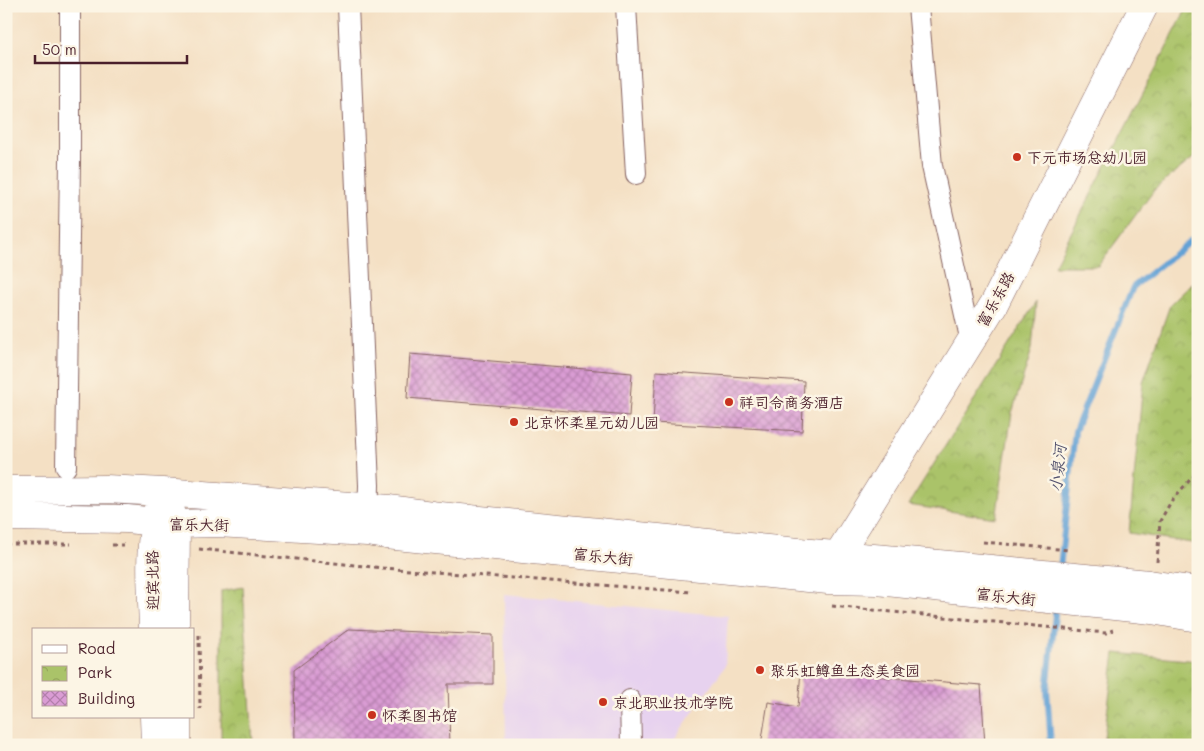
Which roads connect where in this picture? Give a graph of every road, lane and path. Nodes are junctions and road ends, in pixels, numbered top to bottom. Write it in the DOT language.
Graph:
graph roads {
  1 [pos="70,6"];
  2 [pos="348,6"];
  3 [pos="626,6"];
  4 [pos="918,6"];
  5 [pos="1144,6"];
  6 [pos="636,174"];
  7 [pos="971,342"];
  8 [pos="66,467"];
  9 [pos="1198,471"];
  10 [pos="6,490"];
  11 [pos="163,492"];
  12 [pos="6,517"];
  13 [pos="368,520"];
  14 [pos="164,535"];
  15 [pos="6,544"];
  16 [pos="72,544"];
  17 [pos="110,544"];
  18 [pos="1005,544"];
  19 [pos="1071,551"];
  20 [pos="838,555"];
  21 [pos="1152,588"];
  22 [pos="698,592"];
  23 [pos="1198,592"];
  24 [pos="829,593"];
  25 [pos="1198,618"];
  26 [pos="153,628"];
  27 [pos="175,628"];
  28 [pos="1106,633"];
  29 [pos="630,700"];
  30 [pos="154,718"];
  31 [pos="176,718"];
  32 [pos="155,745"];
  33 [pos="177,745"];
  34 [pos="631,745"];
  1 -- 8 [label="street"];
  2 -- 13 [label="street"];
  3 -- 6 [label="street"];
  4 -- 7 [label="street"];
  5 -- 7 [label="main road, 富乐东路"];
  7 -- 20 [label="main road, 富乐东路"];
  9 -- 21 [label="path"];
  10 -- 11 [label="main road, 富乐大街"];
  11 -- 13 [label="main road, 富乐大街"];
  11 -- 14 [label="main road, 迎宾北路"];
  12 -- 14 [label="main road, 富乐大街"];
  13 -- 14 [label="main road, 富乐大街"];
  13 -- 20 [label="main road, 富乐大街"];
  13 -- 24 [label="main road, 富乐大街"];
  14 -- 17 [label="path, 富乐大街"];
  14 -- 22 [label="path, 富乐大街"];
  14 -- 26 [label="main road, 迎宾北路"];
  14 -- 27 [label="main road, 迎宾北路"];
  15 -- 16 [label="path"];
  18 -- 19 [label="path"];
  20 -- 21 [label="main road, 富乐大街"];
  20 -- 24 [label="main road, 富乐东路"];
  21 -- 23 [label="main road, 富乐大街"];
  21 -- 24 [label="main road, 富乐大街"];
  21 -- 25 [label="main road, 富乐大街"];
  24 -- 28 [label="path, 富乐大街"];
  29 -- 34 [label="street"];
  30 -- 32 [label="main road"];
  31 -- 33 [label="main road"];
}
